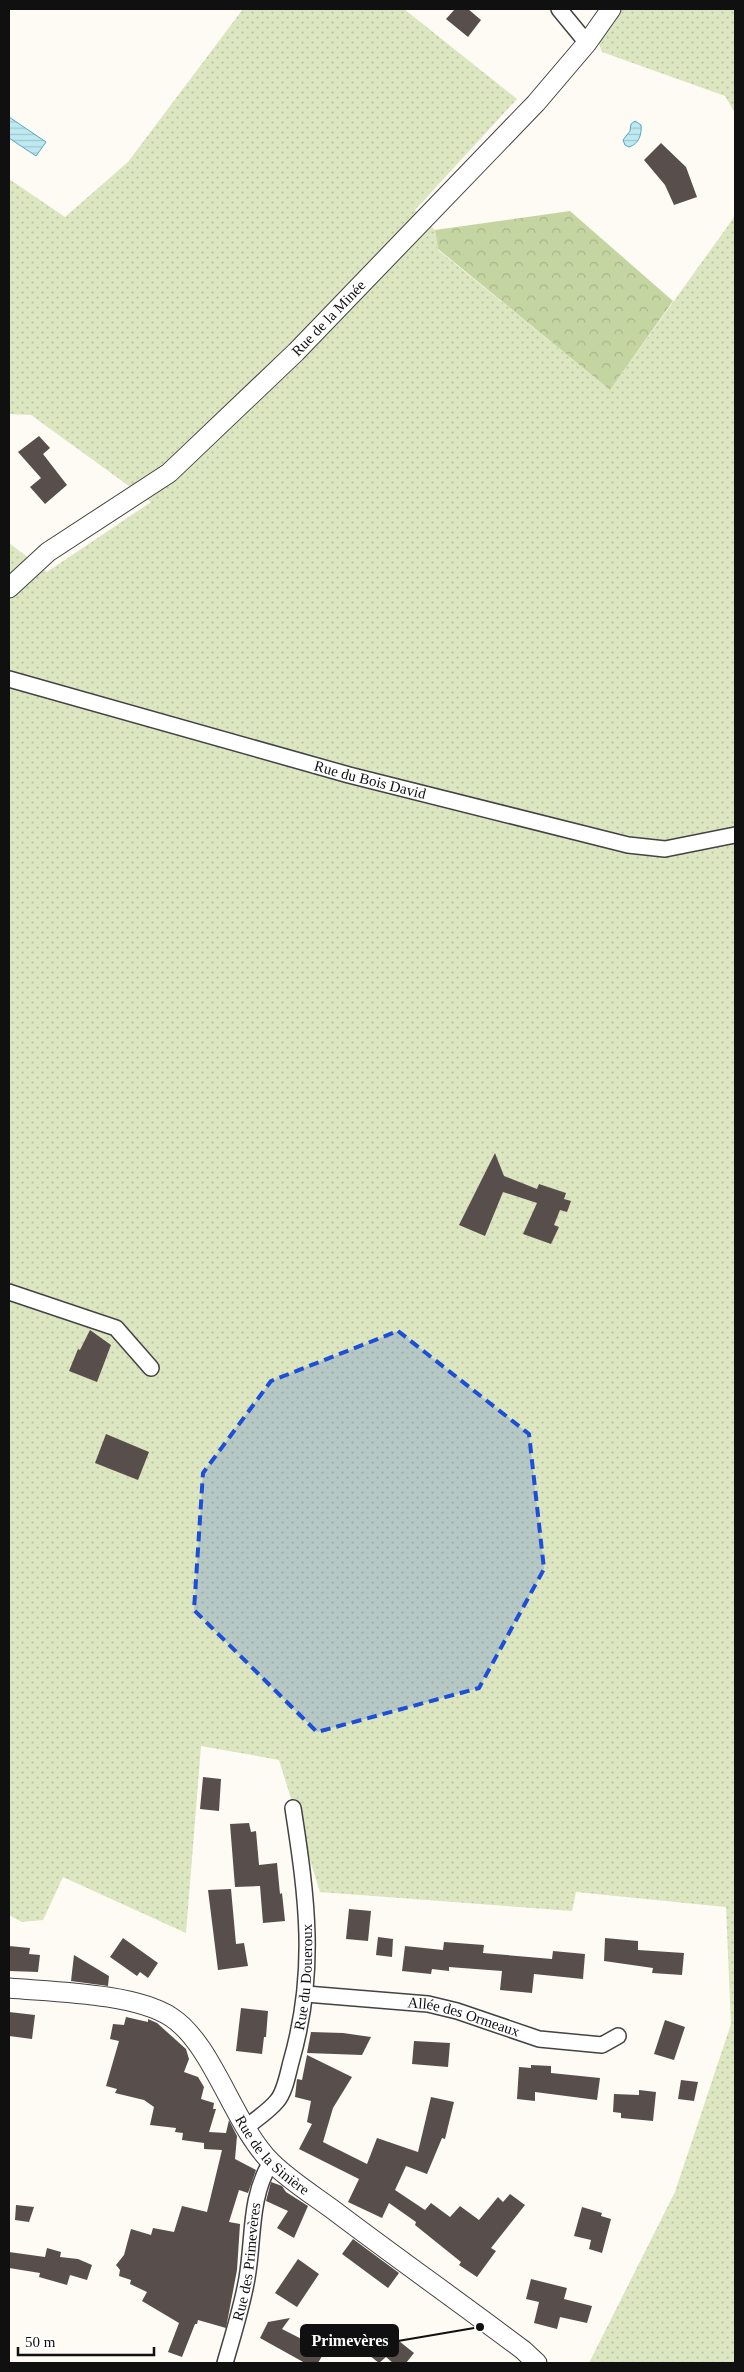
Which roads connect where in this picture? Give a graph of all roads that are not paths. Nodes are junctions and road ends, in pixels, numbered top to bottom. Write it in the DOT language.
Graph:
graph roads {
  1 [pos="559,9"];
  2 [pos="611,9"];
  3 [pos="587,43"];
  4 [pos="9,588"];
  5 [pos="9,679"];
  6 [pos="735,835"];
  7 [pos="9,1292"];
  8 [pos="151,1368"];
  9 [pos="292,1808"];
  10 [pos="9,1988"];
  11 [pos="306,1994"];
  12 [pos="618,2036"];
  13 [pos="245,2128"];
  14 [pos="271,2162"];
  15 [pos="225,2363"];
  16 [pos="538,2363"];
  1 -- 3 [label="street"];
  2 -- 3 [label="street, Rue de la Minée"];
  3 -- 4 [label="street, Rue de la Minée"];
  5 -- 6 [label="street, Rue du Bois David"];
  7 -- 8 [label="street"];
  9 -- 11 [label="street, Rue du Doueroux"];
  10 -- 13 [label="street, Rue de la Sinière"];
  11 -- 12 [label="street, Allée des Ormeaux"];
  11 -- 13 [label="street, Rue du Doueroux"];
  13 -- 14 [label="street, Rue de la Sinière"];
  14 -- 15 [label="street, Rue des Primevères"];
  14 -- 16 [label="street, Rue de la Sinière"];
}
